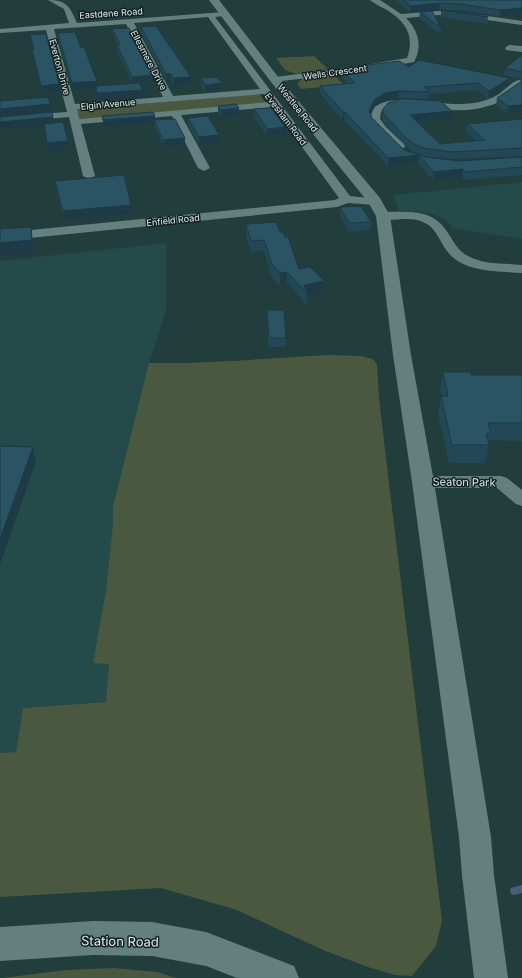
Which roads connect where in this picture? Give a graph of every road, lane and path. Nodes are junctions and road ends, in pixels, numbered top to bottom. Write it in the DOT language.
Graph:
graph roads {
  1 [pos="52,0"];
  2 [pos="214,0"];
  3 [pos="374,0"];
  4 [pos="224,14"];
  5 [pos="210,15"];
  6 [pos="400,16"];
  7 [pos="129,21"];
  8 [pos="522,23"];
  9 [pos="74,25"];
  10 [pos="49,27"];
  11 [pos="0,31"];
  12 [pos="508,48"];
  13 [pos="522,48"];
  14 [pos="275,80"];
  15 [pos="506,80"];
  16 [pos="521,83"];
  17 [pos="265,91"];
  18 [pos="170,98"];
  19 [pos="275,104"];
  20 [pos="175,113"];
  21 [pos="73,114"];
  22 [pos="0,120"];
  23 [pos="408,155"];
  24 [pos="204,168"];
  25 [pos="89,176"];
  26 [pos="346,199"];
  27 [pos="379,209"];
  28 [pos="0,237"];
  29 [pos="522,269"];
  30 [pos="423,482"];
  31 [pos="522,500"];
  32 [pos="0,944"];
  33 [pos="282,978"];
  34 [pos="491,978"];
  1 -- 9 [label="street"];
  2 -- 4 [label="main road, Westlea Road"];
  3 -- 6 [label="street, Wells Crescent"];
  4 -- 5 [label="street, Eastdene Road"];
  4 -- 14 [label="main road, Westlea Road"];
  5 -- 7 [label="street, Eastdene Road"];
  5 -- 17 [label="street, Evesham Road"];
  6 -- 8 [label="street"];
  6 -- 14 [label="street, Wells Crescent"];
  7 -- 9 [label="street, Eastdene Road"];
  7 -- 18 [label="street, Ellesmere Drive"];
  9 -- 10 [label="street, Eastdene Road"];
  10 -- 11 [label="street, Eastdene Road"];
  10 -- 21 [label="street, Everton Drive"];
  12 -- 13 [label="street"];
  14 -- 27 [label="main road, Westlea Road"];
  15 -- 16 [label="street"];
  16 -- 23 [label="street"];
  17 -- 18 [label="street, Elgin Avenue"];
  17 -- 19 [label="street, Evesham Road"];
  18 -- 21 [label="street, Elgin Avenue"];
  19 -- 20 [label="street, Elgin Avenue"];
  19 -- 26 [label="street, Evesham Road"];
  20 -- 21 [label="street, Elgin Avenue"];
  20 -- 24 [label="street"];
  21 -- 22 [label="street"];
  21 -- 25 [label="street, Everton Drive"];
  26 -- 27 [label="street"];
  26 -- 28 [label="street, Enfield Road"];
  27 -- 29 [label="street"];
  27 -- 30 [label="main road"];
  30 -- 31 [label="street, Seaton Park"];
  30 -- 34 [label="main road"];
  32 -- 33 [label="main road, Station Road"];
}
